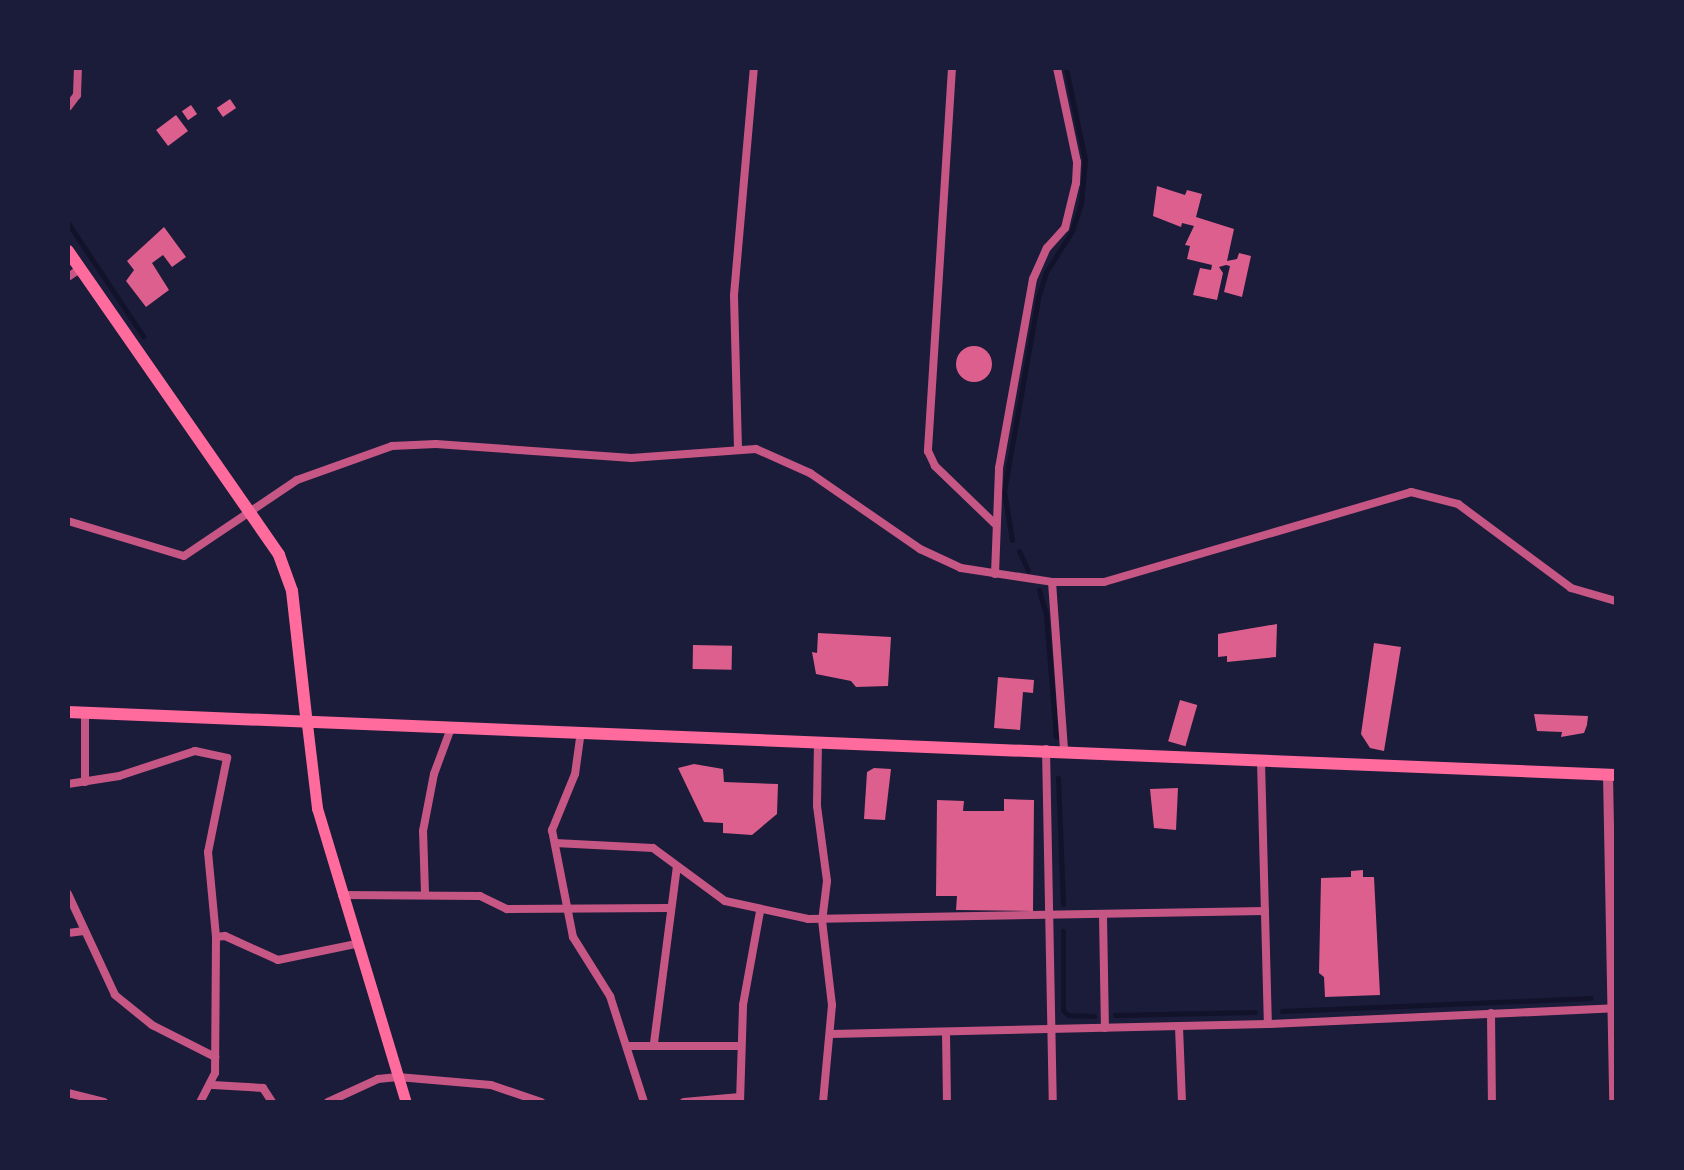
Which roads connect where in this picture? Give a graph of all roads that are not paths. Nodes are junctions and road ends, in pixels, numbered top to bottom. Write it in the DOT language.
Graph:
graph roads {
  1 [pos="78,68"];
  2 [pos="754,68"];
  3 [pos="952,68"];
  4 [pos="1057,68"];
  5 [pos="68,107"];
  6 [pos="68,251"];
  7 [pos="80,269"];
  8 [pos="68,277"];
  9 [pos="738,449"];
  10 [pos="248,510"];
  11 [pos="68,521"];
  12 [pos="995,524"];
  13 [pos="995,574"];
  14 [pos="1052,582"];
  15 [pos="1616,601"];
  16 [pos="68,712"];
  17 [pos="85,713"];
  18 [pos="307,724"];
  19 [pos="451,728"];
  20 [pos="581,731"];
  21 [pos="818,740"];
  22 [pos="1046,749"];
  23 [pos="1064,751"];
  24 [pos="1261,761"];
  25 [pos="1612,775"];
  26 [pos="85,782"];
  27 [pos="68,784"];
  28 [pos="555,843"];
  29 [pos="677,866"];
  30 [pos="425,893"];
  31 [pos="68,894"];
  32 [pos="342,895"];
  33 [pos="570,907"];
  34 [pos="668,908"];
  35 [pos="760,911"];
  36 [pos="1265,911"];
  37 [pos="1103,916"];
  38 [pos="1050,917"];
  39 [pos="822,920"];
  40 [pos="84,931"];
  41 [pos="68,933"];
  42 [pos="216,937"];
  43 [pos="356,944"];
  44 [pos="1614,1008"];
  45 [pos="1491,1013"];
  46 [pos="1268,1024"];
  47 [pos="1179,1027"];
  48 [pos="1105,1028"];
  49 [pos="1051,1030"];
  50 [pos="946,1032"];
  51 [pos="831,1034"];
  52 [pos="654,1043"];
  53 [pos="628,1046"];
  54 [pos="740,1046"];
  55 [pos="215,1057"];
  56 [pos="398,1077"];
  57 [pos="213,1085"];
  58 [pos="68,1093"];
  59 [pos="740,1099"];
  60 [pos="104,1102"];
  61 [pos="200,1102"];
  62 [pos="272,1102"];
  63 [pos="328,1102"];
  64 [pos="406,1102"];
  65 [pos="541,1102"];
  66 [pos="644,1102"];
  67 [pos="684,1102"];
  68 [pos="823,1102"];
  69 [pos="947,1102"];
  70 [pos="1053,1102"];
  71 [pos="1182,1102"];
  72 [pos="1492,1102"];
  73 [pos="1614,1102"];
  1 -- 5 [label="street"];
  2 -- 9 [label="street"];
  3 -- 12 [label="street"];
  4 -- 12 [label="street"];
  6 -- 7 [label="main road"];
  7 -- 8 [label="street"];
  7 -- 10 [label="main road"];
  9 -- 10 [label="street"];
  9 -- 13 [label="street"];
  10 -- 11 [label="street"];
  10 -- 18 [label="main road"];
  12 -- 13 [label="street"];
  13 -- 14 [label="street"];
  14 -- 15 [label="street"];
  14 -- 23 [label="street"];
  16 -- 17 [label="main road"];
  17 -- 18 [label="main road"];
  17 -- 26 [label="street"];
  18 -- 19 [label="main road"];
  18 -- 32 [label="main road"];
  19 -- 20 [label="main road"];
  19 -- 30 [label="street"];
  20 -- 21 [label="main road"];
  20 -- 28 [label="street"];
  21 -- 22 [label="main road"];
  21 -- 39 [label="street"];
  22 -- 23 [label="main road"];
  22 -- 38 [label="street"];
  23 -- 24 [label="main road"];
  24 -- 25 [label="main road"];
  24 -- 36 [label="street"];
  25 -- 44 [label="street"];
  26 -- 27 [label="street"];
  26 -- 42 [label="street"];
  28 -- 29 [label="street"];
  28 -- 33 [label="street"];
  29 -- 34 [label="street"];
  29 -- 35 [label="street"];
  30 -- 32 [label="street"];
  30 -- 33 [label="street"];
  31 -- 40 [label="street"];
  32 -- 43 [label="main road"];
  33 -- 34 [label="street"];
  33 -- 53 [label="street"];
  34 -- 52 [label="street"];
  35 -- 39 [label="street"];
  35 -- 54 [label="street"];
  36 -- 37 [label="street"];
  36 -- 46 [label="street"];
  37 -- 38 [label="street"];
  37 -- 48 [label="street"];
  38 -- 39 [label="street"];
  38 -- 49 [label="street"];
  39 -- 51 [label="street"];
  40 -- 41 [label="street"];
  40 -- 55 [label="street"];
  42 -- 43 [label="street"];
  42 -- 55 [label="street"];
  43 -- 56 [label="main road"];
  44 -- 45 [label="street"];
  44 -- 73 [label="street"];
  45 -- 46 [label="street"];
  45 -- 72 [label="street"];
  46 -- 47 [label="street"];
  47 -- 48 [label="street"];
  47 -- 71 [label="street"];
  48 -- 49 [label="street"];
  49 -- 50 [label="street"];
  49 -- 70 [label="street"];
  50 -- 51 [label="street"];
  50 -- 69 [label="street"];
  51 -- 68 [label="street"];
  52 -- 53 [label="street"];
  52 -- 54 [label="street"];
  53 -- 66 [label="street"];
  54 -- 59 [label="street"];
  55 -- 57 [label="street"];
  56 -- 63 [label="street"];
  56 -- 64 [label="main road"];
  56 -- 65 [label="street"];
  57 -- 61 [label="street"];
  57 -- 62 [label="street"];
  58 -- 60 [label="street"];
  59 -- 67 [label="street"];
}
